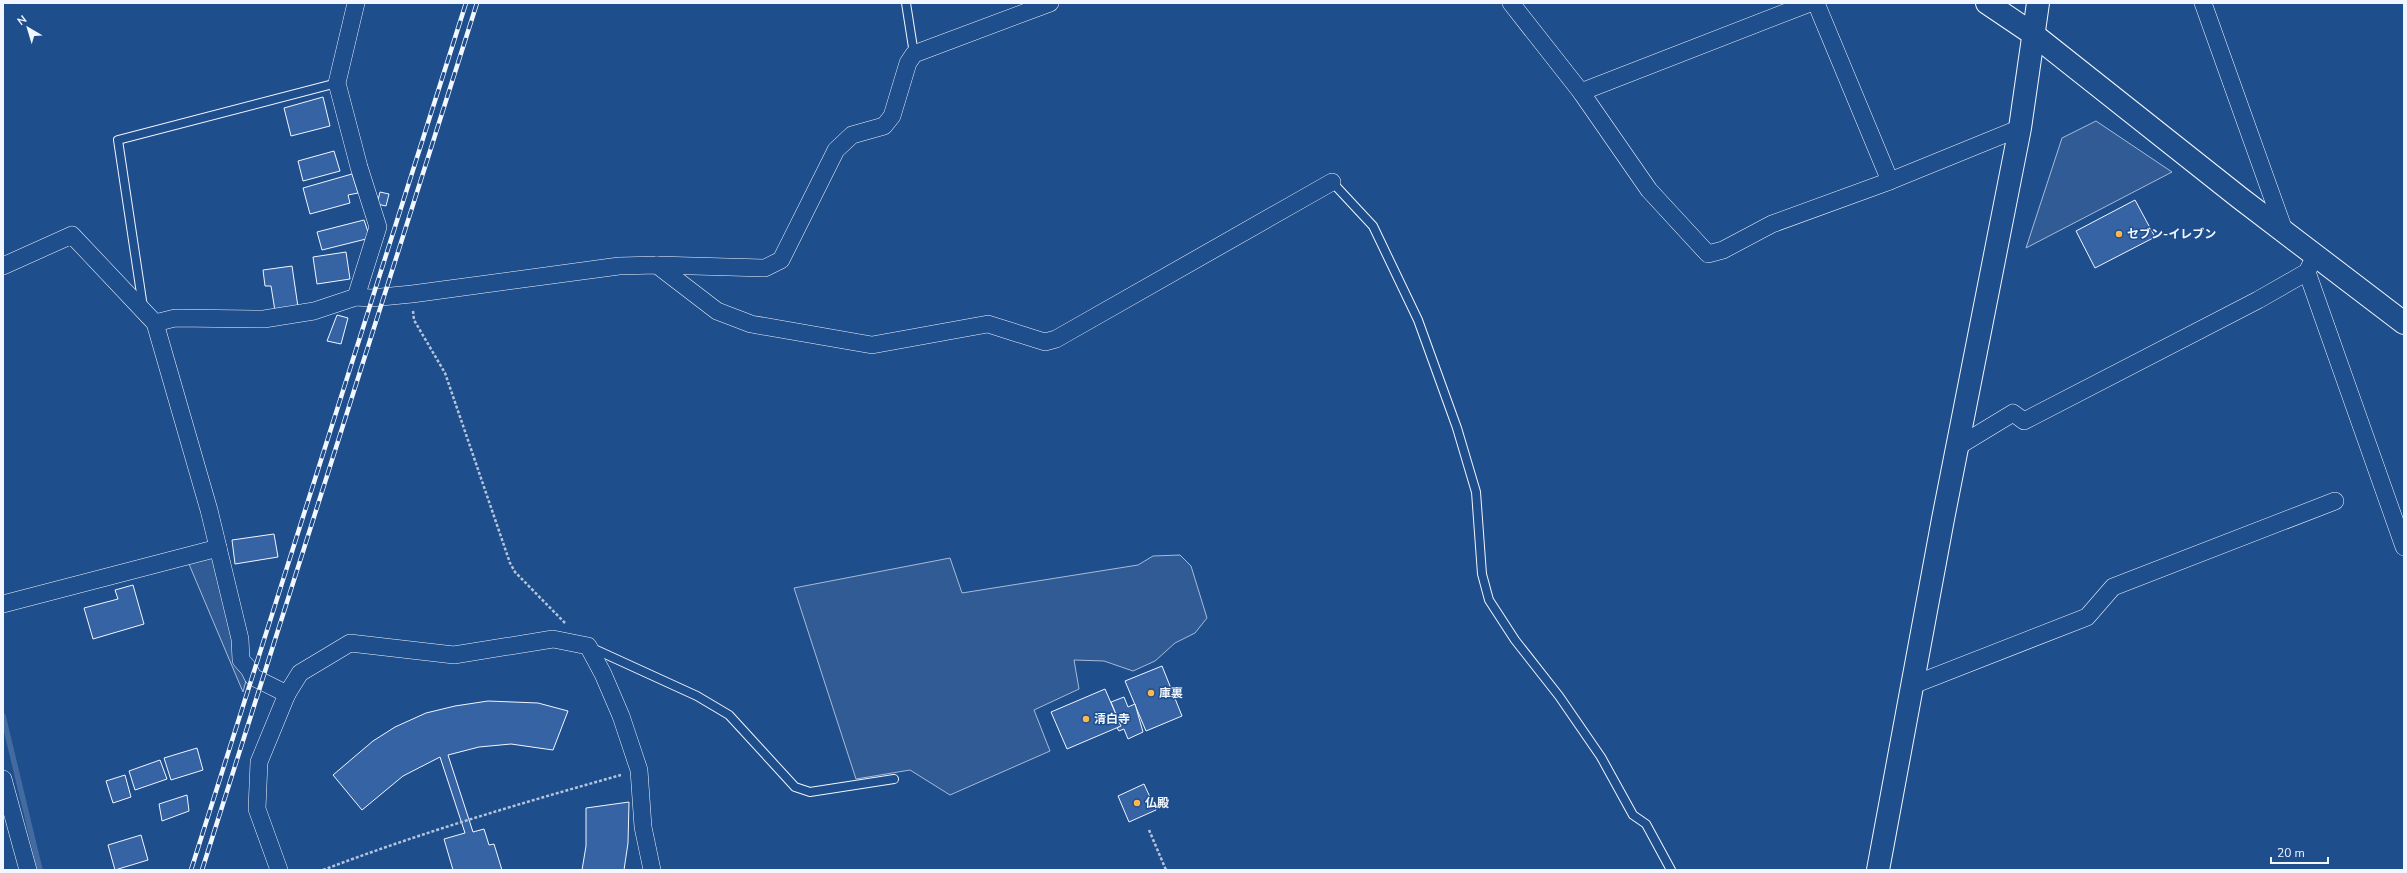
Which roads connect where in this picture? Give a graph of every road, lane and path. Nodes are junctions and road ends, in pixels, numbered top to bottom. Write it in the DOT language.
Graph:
graph roads {
  1 [pos="356,3"];
  2 [pos="906,3"];
  3 [pos="1050,3"];
  4 [pos="1511,3"];
  5 [pos="1810,3"];
  6 [pos="1816,3"];
  7 [pos="1988,3"];
  8 [pos="2038,3"];
  9 [pos="2203,3"];
  10 [pos="2033,34"];
  11 [pos="914,54"];
  12 [pos="337,83"];
  13 [pos="1581,92"];
  14 [pos="2020,128"];
  15 [pos="1890,181"];
  16 [pos="1332,182"];
  17 [pos="2284,230"];
  18 [pos="657,264"];
  19 [pos="2311,264"];
  20 [pos="3,266"];
  21 [pos="412,294"];
  22 [pos="356,297"];
  23 [pos="149,317"];
  24 [pos="2404,323"];
  25 [pos="1957,448"];
  26 [pos="2335,501"];
  27 [pos="2404,547"];
  28 [pos="218,548"];
  29 [pos="3,604"];
  30 [pos="588,646"];
  31 [pos="1913,685"];
  32 [pos="286,694"];
  33 [pos="639,770"];
  34 [pos="894,779"];
  35 [pos="3,780"];
  36 [pos="1149,830"];
  37 [pos="28,870"];
  38 [pos="279,870"];
  39 [pos="323,870"];
  40 [pos="652,870"];
  41 [pos="1166,870"];
  42 [pos="1670,870"];
  43 [pos="1878,870"];
  1 -- 12 [label="street"];
  2 -- 11 [label="lane"];
  3 -- 11 [label="street"];
  4 -- 13 [label="street"];
  5 -- 13 [label="street"];
  6 -- 15 [label="street"];
  7 -- 10 [label="street"];
  8 -- 10 [label="street"];
  9 -- 17 [label="street"];
  10 -- 14 [label="street"];
  10 -- 17 [label="street"];
  11 -- 18 [label="street"];
  12 -- 22 [label="street"];
  12 -- 23 [label="lane"];
  13 -- 15 [label="street"];
  14 -- 15 [label="street"];
  14 -- 25 [label="street"];
  16 -- 18 [label="street"];
  16 -- 42 [label="lane"];
  17 -- 19 [label="street"];
  18 -- 21 [label="street"];
  19 -- 24 [label="street"];
  19 -- 25 [label="street"];
  19 -- 27 [label="street"];
  20 -- 23 [label="street"];
  21 -- 22 [label="street"];
  21 -- 30 [label="path"];
  22 -- 23 [label="street"];
  23 -- 28 [label="street"];
  25 -- 31 [label="street"];
  26 -- 31 [label="street"];
  28 -- 29 [label="street"];
  28 -- 32 [label="street"];
  30 -- 32 [label="street"];
  30 -- 33 [label="street"];
  30 -- 34 [label="lane"];
  31 -- 43 [label="street"];
  32 -- 38 [label="street"];
  33 -- 39 [label="path"];
  33 -- 40 [label="street"];
  35 -- 37 [label="street"];
  36 -- 41 [label="path"];
}
